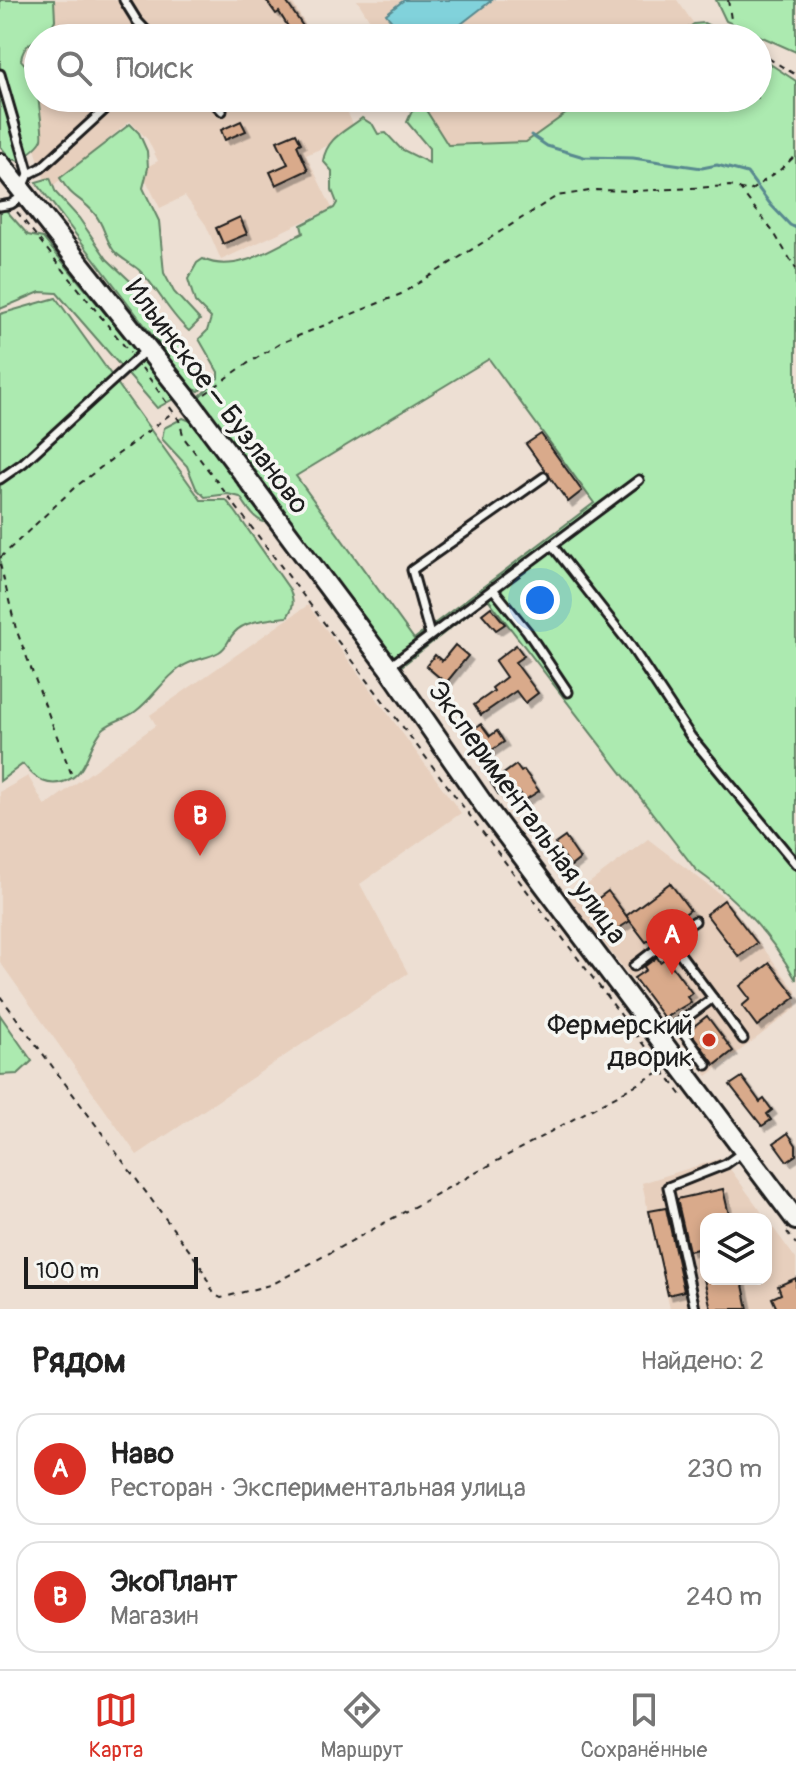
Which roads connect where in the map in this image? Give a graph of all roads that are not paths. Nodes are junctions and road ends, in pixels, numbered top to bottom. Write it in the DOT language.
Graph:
graph roads {
  1 [pos="124,0"];
  2 [pos="140,24"];
  3 [pos="0,74"];
  4 [pos="102,112"];
  5 [pos="0,163"];
  6 [pos="22,191"];
  7 [pos="0,206"];
  8 [pos="141,354"];
  9 [pos="544,477"];
  10 [pos="0,479"];
  11 [pos="639,480"];
  12 [pos="552,545"];
  13 [pos="493,589"];
  14 [pos="430,635"];
  15 [pos="388,667"];
  16 [pos="568,692"];
  17 [pos="796,864"];
  18 [pos="695,921"];
  19 [pos="669,939"];
  20 [pos="634,966"];
  21 [pos="713,998"];
  22 [pos="677,1024"];
  23 [pos="660,1037"];
  24 [pos="743,1039"];
  25 [pos="707,1065"];
  26 [pos="745,1151"];
  27 [pos="791,1226"];
  28 [pos="695,1309"];
  1 -- 2 [label="lane"];
  3 -- 6 [label="lane"];
  4 -- 6 [label="lane"];
  5 -- 6 [label="street, Ильинское – Бузланово"];
  6 -- 7 [label="lane"];
  6 -- 8 [label="street, Ильинское – Бузланово"];
  8 -- 10 [label="lane"];
  8 -- 15 [label="street, Ильинское – Бузланово"];
  9 -- 14 [label="lane"];
  11 -- 12 [label="lane"];
  12 -- 13 [label="lane"];
  12 -- 17 [label="lane"];
  13 -- 14 [label="lane"];
  13 -- 16 [label="lane"];
  14 -- 15 [label="lane"];
  15 -- 23 [label="street, Экспериментальная улица"];
  18 -- 19 [label="lane"];
  19 -- 20 [label="lane"];
  19 -- 21 [label="lane"];
  21 -- 22 [label="lane"];
  21 -- 24 [label="lane"];
  22 -- 23 [label="lane"];
  22 -- 25 [label="lane"];
  23 -- 26 [label="street, Экспериментальная улица"];
  26 -- 27 [label="street, Экспериментальная улица"];
  26 -- 28 [label="lane"];
}
